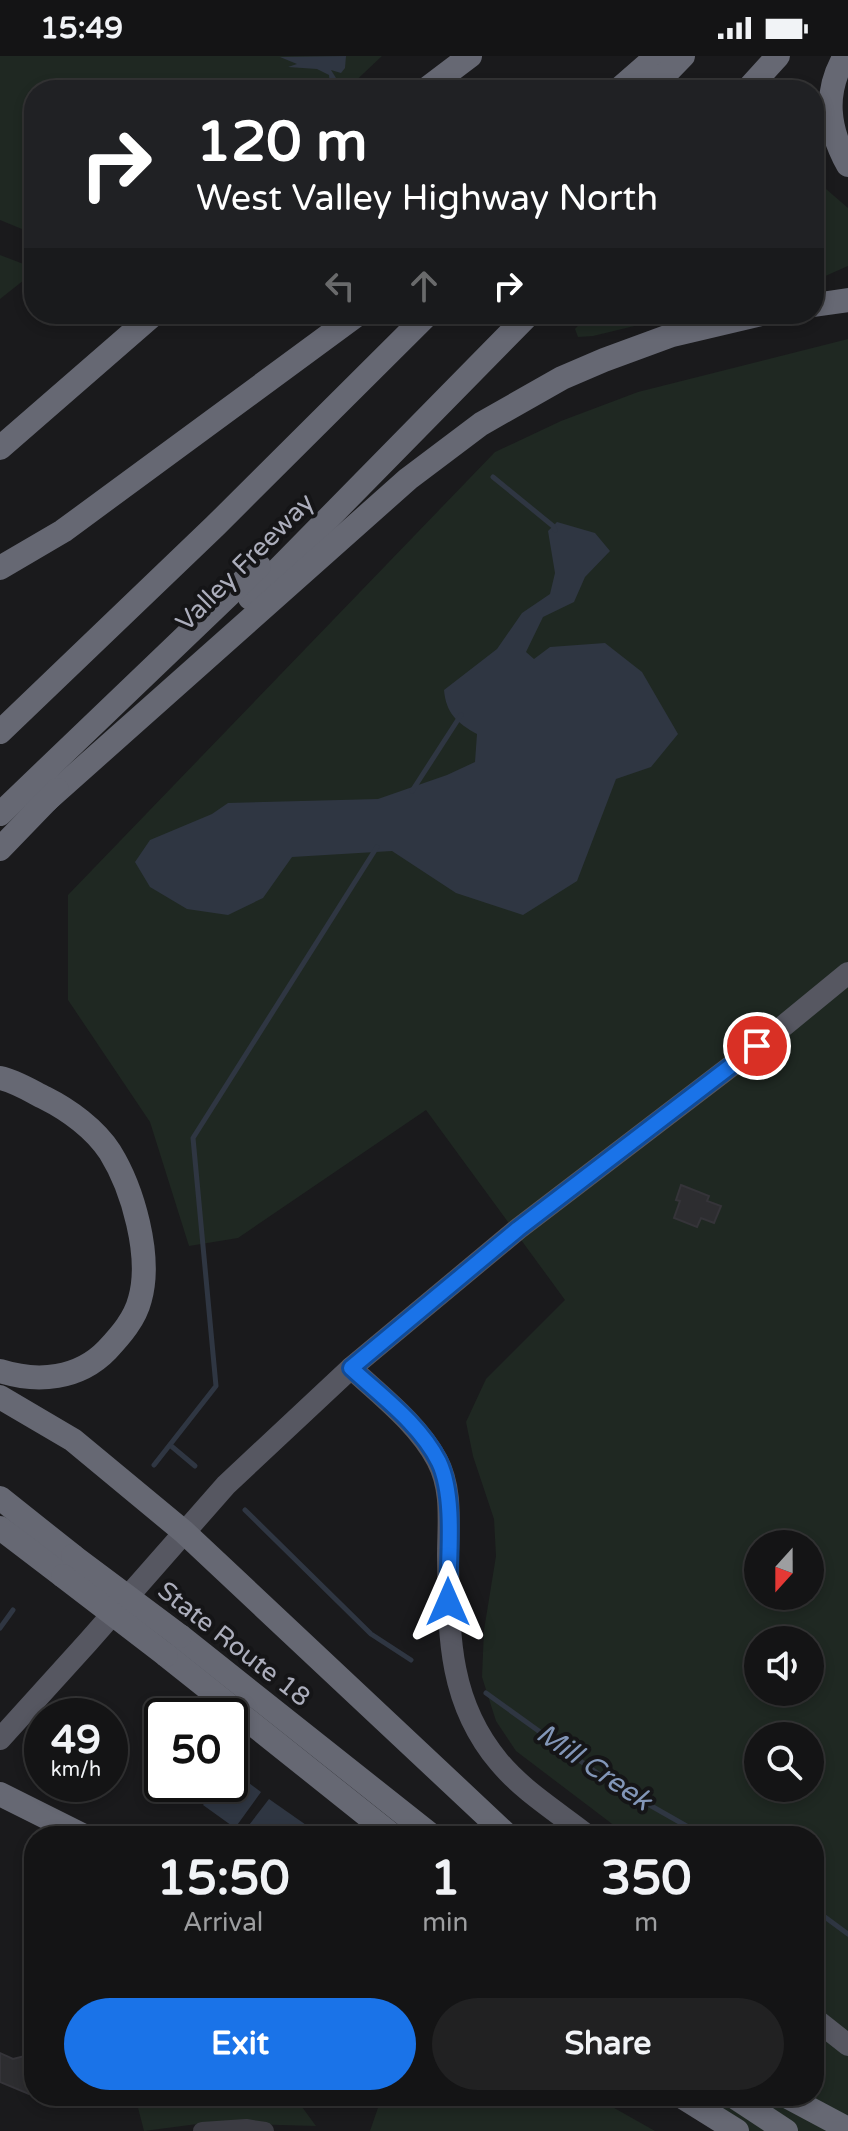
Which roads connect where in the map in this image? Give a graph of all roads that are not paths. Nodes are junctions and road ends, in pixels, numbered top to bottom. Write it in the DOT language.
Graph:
graph roads {
  1 [pos="449,56"];
  2 [pos="470,56"];
  3 [pos="657,56"];
  4 [pos="683,56"];
  5 [pos="778,56"];
  6 [pos="845,56"];
  7 [pos="421,80"];
  8 [pos="438,80"];
  9 [pos="629,80"];
  10 [pos="660,80"];
  11 [pos="756,80"];
  12 [pos="848,165"];
  13 [pos="848,300"];
  14 [pos="824,304"];
  15 [pos="143,324"];
  16 [pos="344,324"];
  17 [pos="418,324"];
  18 [pos="519,324"];
  19 [pos="719,324"];
  20 [pos="425,419"];
  21 [pos="0,448"];
  22 [pos="0,568"];
  23 [pos="0,732"];
  24 [pos="46,801"];
  25 [pos="0,814"];
  26 [pos="0,849"];
  27 [pos="848,973"];
  28 [pos="0,1078"];
  29 [pos="351,1368"];
  30 [pos="0,1371"];
  31 [pos="0,1397"];
  32 [pos="0,1479"];
  33 [pos="0,1498"];
  34 [pos="0,1528"];
  35 [pos="43,1531"];
  36 [pos="184,1532"];
  37 [pos="0,1543"];
  38 [pos="68,1566"];
  39 [pos="173,1646"];
  40 [pos="0,1739"];
  41 [pos="0,1794"];
  42 [pos="64,1826"];
  43 [pos="381,1826"];
  44 [pos="418,1826"];
  45 [pos="497,1826"];
  46 [pos="576,1826"];
  47 [pos="824,2026"];
  48 [pos="848,2045"];
  49 [pos="697,2106"];
  50 [pos="748,2106"];
  51 [pos="806,2106"];
  52 [pos="812,2106"];
  53 [pos="822,2114"];
  54 [pos="848,2129"];
  55 [pos="202,2131"];
  56 [pos="265,2131"];
  57 [pos="737,2131"];
  58 [pos="786,2131"];
  1 -- 7 [label="highway"];
  2 -- 8 [label="highway"];
  3 -- 9 [label="highway"];
  4 -- 10 [label="highway"];
  5 -- 11 [label="highway"];
  6 -- 12 [label="highway"];
  13 -- 14 [label="highway"];
  15 -- 21 [label="highway"];
  16 -- 22 [label="highway"];
  17 -- 23 [label="highway, Valley Freeway"];
  18 -- 20 [label="highway, Valley Freeway"];
  19 -- 24 [label="highway"];
  20 -- 24 [label="highway, Valley Freeway"];
  20 -- 25 [label="highway"];
  24 -- 26 [label="highway, Valley Freeway"];
  27 -- 29 [label="main road"];
  28 -- 30 [label="highway"];
  29 -- 36 [label="main road"];
  29 -- 46 [label="main road"];
  31 -- 36 [label="highway"];
  32 -- 35 [label="highway"];
  33 -- 35 [label="highway, State Route 18"];
  34 -- 38 [label="highway, State Route 18"];
  35 -- 38 [label="highway, State Route 18"];
  36 -- 40 [label="main road"];
  36 -- 45 [label="highway"];
  37 -- 38 [label="highway"];
  38 -- 39 [label="highway, State Route 18, bridge"];
  39 -- 43 [label="highway, State Route 18"];
  39 -- 44 [label="highway, State Route 18"];
  41 -- 42 [label="highway"];
  47 -- 48 [label="main road"];
  49 -- 57 [label="highway"];
  50 -- 58 [label="highway"];
  51 -- 53 [label="highway"];
  52 -- 53 [label="highway"];
  53 -- 54 [label="highway"];
  55 -- 56 [label="street"];
}
